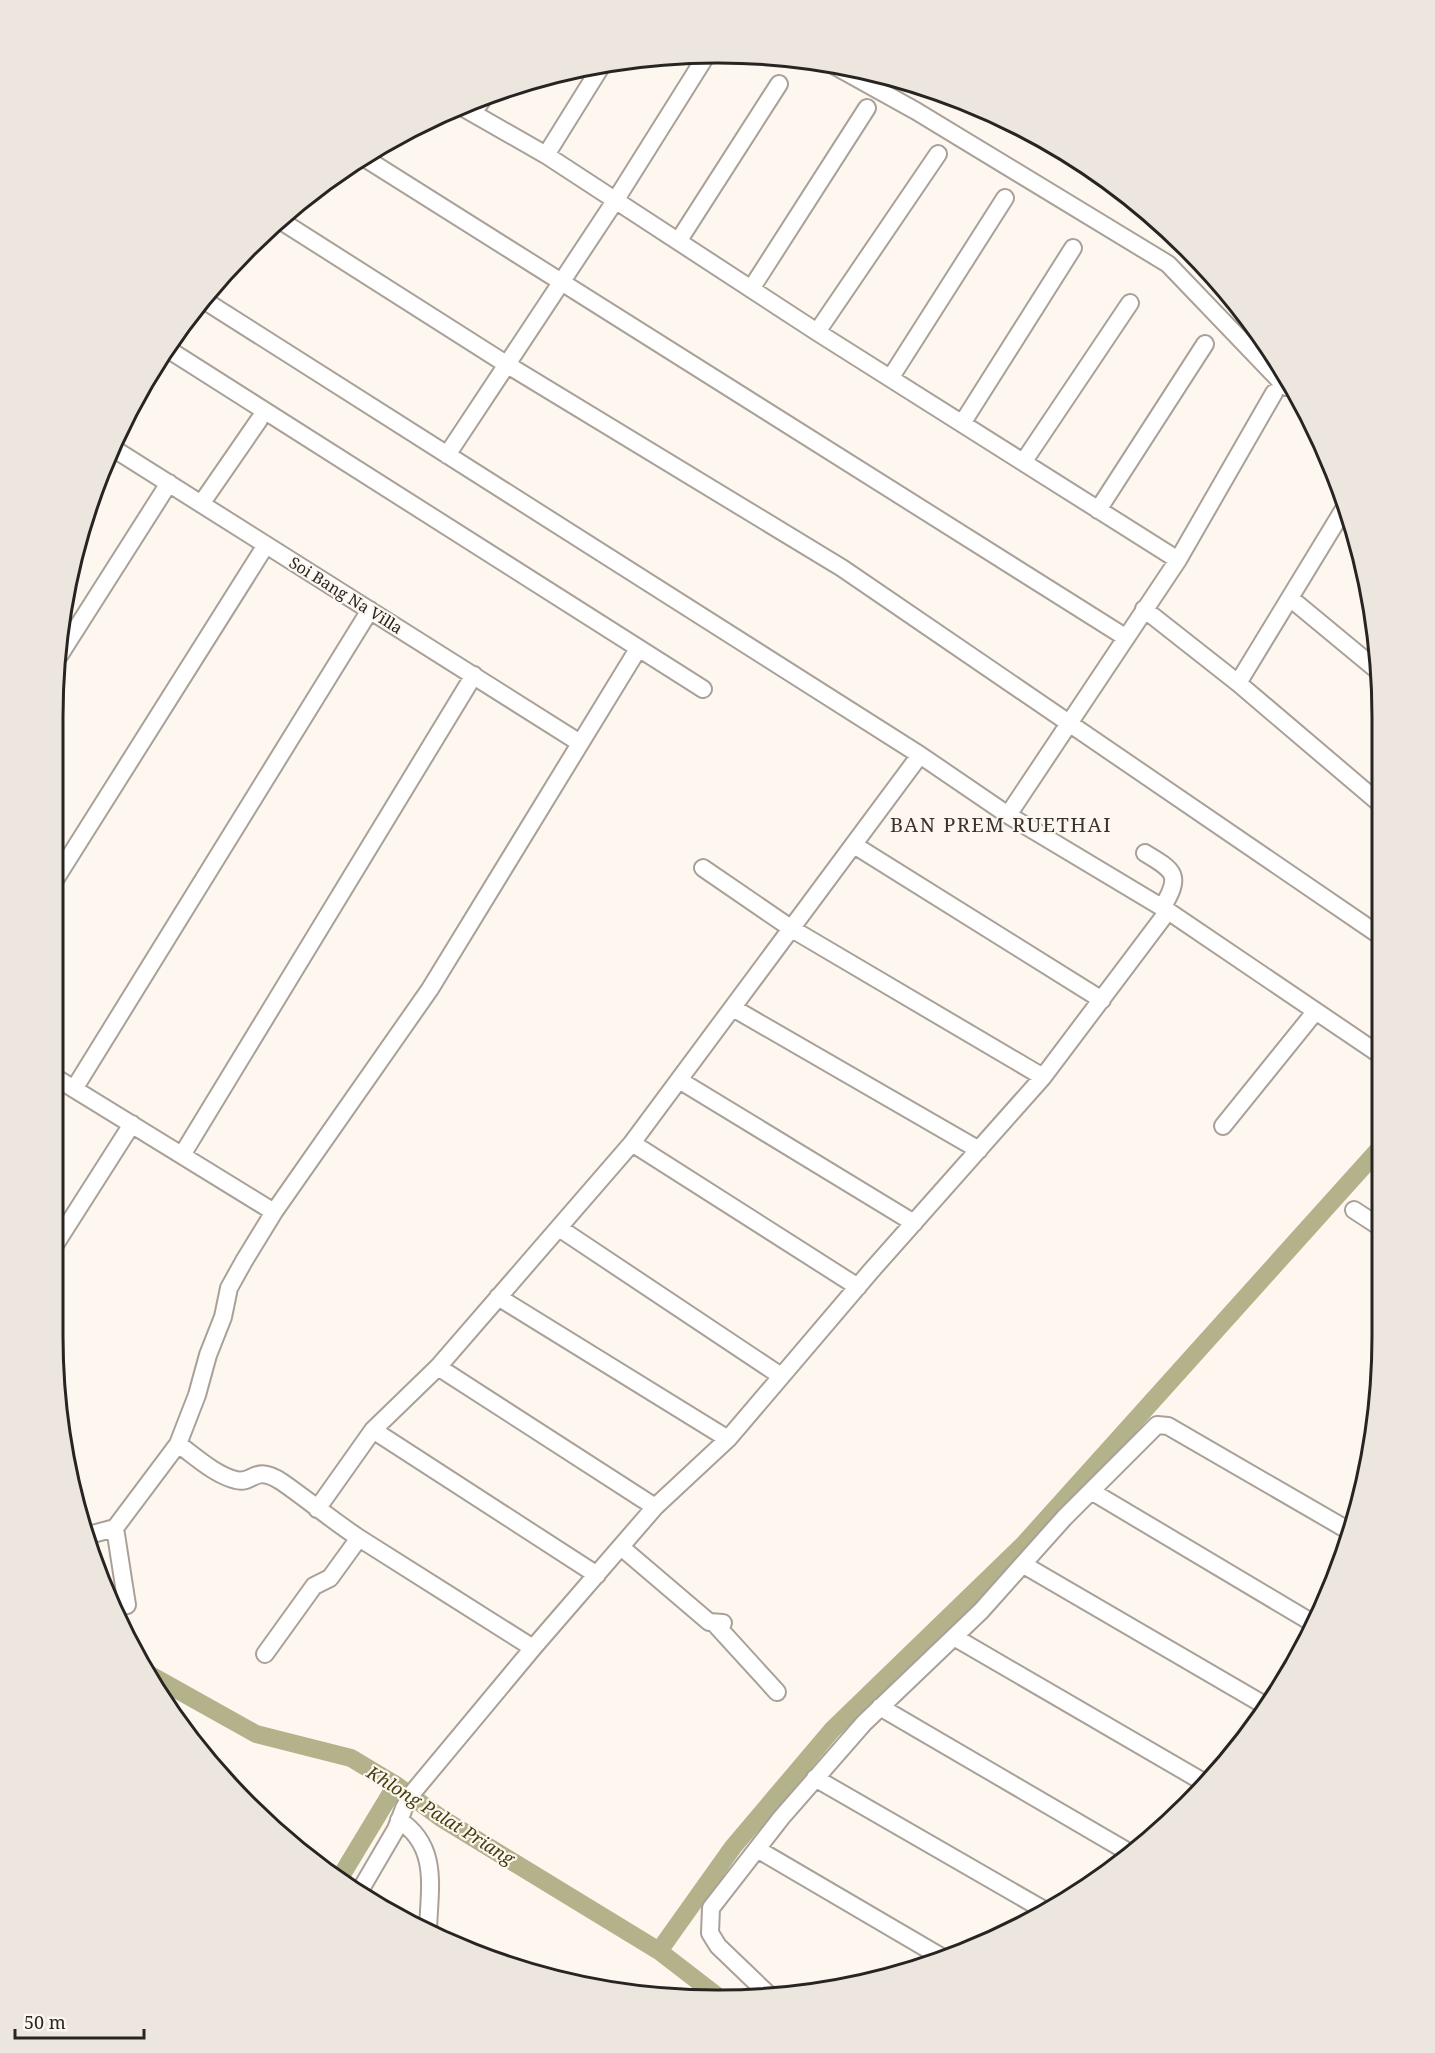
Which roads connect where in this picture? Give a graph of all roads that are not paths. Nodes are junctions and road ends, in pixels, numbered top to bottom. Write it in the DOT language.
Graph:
graph roads {
  1 [pos="701,63"];
  2 [pos="596,75"];
  3 [pos="858,79"];
  4 [pos="779,84"];
  5 [pos="867,108"];
  6 [pos="471,112"];
  7 [pos="938,154"];
  8 [pos="546,155"];
  9 [pos="371,162"];
  10 [pos="1005,198"];
  11 [pos="615,201"];
  12 [pos="287,224"];
  13 [pos="679,240"];
  14 [pos="1073,248"];
  15 [pos="561,283"];
  16 [pos="751,289"];
  17 [pos="1130,303"];
  18 [pos="210,304"];
  19 [pos="817,332"];
  20 [pos="1205,344"];
  21 [pos="174,353"];
  22 [pos="506,364"];
  23 [pos="1275,376"];
  24 [pos="891,377"];
  25 [pos="1282,390"];
  26 [pos="259,420"];
  27 [pos="963,422"];
  28 [pos="119,452"];
  29 [pos="447,455"];
  30 [pos="1024,461"];
  31 [pos="169,483"];
  32 [pos="201,504"];
  33 [pos="1098,510"];
  34 [pos="1340,516"];
  35 [pos="266,545"];
  36 [pos="1178,560"];
  37 [pos="1290,598"];
  38 [pos="1144,609"];
  39 [pos="370,610"];
  40 [pos="1125,637"];
  41 [pos="68,642"];
  42 [pos="638,649"];
  43 [pos="1370,663"];
  44 [pos="474,675"];
  45 [pos="1238,683"];
  46 [pos="703,689"];
  47 [pos="1070,723"];
  48 [pos="580,743"];
  49 [pos="920,755"];
  50 [pos="1372,797"];
  51 [pos="1008,815"];
  52 [pos="854,845"];
  53 [pos="1145,853"];
  54 [pos="63,866"];
  55 [pos="703,868"];
  56 [pos="1165,910"];
  57 [pos="792,929"];
  58 [pos="1372,931"];
  59 [pos="1102,1000"];
  60 [pos="733,1008"];
  61 [pos="1315,1012"];
  62 [pos="1372,1049"];
  63 [pos="1043,1077"];
  64 [pos="679,1080"];
  65 [pos="63,1082"];
  66 [pos="74,1089"];
  67 [pos="132,1124"];
  68 [pos="1223,1126"];
  69 [pos="632,1143"];
  70 [pos="979,1149"];
  71 [pos="182,1155"];
  72 [pos="1354,1210"];
  73 [pos="274,1212"];
  74 [pos="1372,1222"];
  75 [pos="914,1223"];
  76 [pos="559,1228"];
  77 [pos="63,1231"];
  78 [pos="858,1287"];
  79 [pos="498,1297"];
  80 [pos="438,1367"];
  81 [pos="781,1376"];
  82 [pos="373,1430"];
  83 [pos="728,1440"];
  84 [pos="178,1444"];
  85 [pos="1091,1491"];
  86 [pos="656,1507"];
  87 [pos="317,1509"];
  88 [pos="1343,1527"];
  89 [pos="115,1528"];
  90 [pos="94,1534"];
  91 [pos="359,1538"];
  92 [pos="621,1547"];
  93 [pos="1024,1566"];
  94 [pos="597,1575"];
  95 [pos="127,1605"];
  96 [pos="1307,1620"];
  97 [pos="954,1637"];
  98 [pos="533,1648"];
  99 [pos="265,1654"];
  100 [pos="777,1692"];
  101 [pos="1260,1702"];
  102 [pos="880,1707"];
  103 [pos="816,1778"];
  104 [pos="1198,1779"];
  105 [pos="402,1814"];
  106 [pos="1123,1849"];
  107 [pos="757,1850"];
  108 [pos="363,1885"];
  109 [pos="1037,1906"];
  110 [pos="428,1923"];
  111 [pos="934,1953"];
  112 [pos="763,1989"];
  1 -- 11 [label="street"];
  2 -- 8 [label="street"];
  3 -- 23 [label="street"];
  4 -- 13 [label="street"];
  5 -- 16 [label="street"];
  6 -- 8 [label="street"];
  7 -- 19 [label="street"];
  8 -- 11 [label="street"];
  9 -- 15 [label="street"];
  10 -- 24 [label="street"];
  11 -- 13 [label="street"];
  11 -- 15 [label="street"];
  12 -- 22 [label="street"];
  13 -- 16 [label="street"];
  14 -- 27 [label="street"];
  15 -- 22 [label="street"];
  15 -- 40 [label="street"];
  16 -- 19 [label="street"];
  17 -- 30 [label="street"];
  18 -- 29 [label="street"];
  19 -- 24 [label="street"];
  20 -- 33 [label="street"];
  21 -- 42 [label="street"];
  22 -- 29 [label="street"];
  22 -- 47 [label="street"];
  24 -- 27 [label="street"];
  25 -- 36 [label="street"];
  26 -- 32 [label="street"];
  27 -- 30 [label="street"];
  28 -- 31 [label="street, Soi Bang Na Villa"];
  29 -- 49 [label="street"];
  30 -- 33 [label="street"];
  31 -- 32 [label="street, Soi Bang Na Villa"];
  31 -- 41 [label="street"];
  32 -- 35 [label="street, Soi Bang Na Villa"];
  33 -- 36 [label="street"];
  34 -- 37 [label="street"];
  35 -- 39 [label="street, Soi Bang Na Villa"];
  35 -- 54 [label="street"];
  36 -- 38 [label="street"];
  37 -- 43 [label="street"];
  37 -- 45 [label="street"];
  38 -- 40 [label="street"];
  38 -- 45 [label="street"];
  39 -- 44 [label="street, Soi Bang Na Villa"];
  39 -- 66 [label="street"];
  40 -- 47 [label="street"];
  42 -- 46 [label="street"];
  42 -- 48 [label="street"];
  44 -- 48 [label="street, Soi Bang Na Villa"];
  44 -- 71 [label="street"];
  45 -- 50 [label="street"];
  47 -- 51 [label="street"];
  47 -- 58 [label="street"];
  48 -- 73 [label="street"];
  49 -- 51 [label="street"];
  49 -- 52 [label="street"];
  51 -- 56 [label="street"];
  52 -- 57 [label="street"];
  52 -- 59 [label="street"];
  53 -- 56 [label="street"];
  55 -- 57 [label="street"];
  56 -- 59 [label="street"];
  56 -- 61 [label="street"];
  57 -- 60 [label="street"];
  57 -- 63 [label="street"];
  59 -- 63 [label="street"];
  60 -- 64 [label="street"];
  60 -- 70 [label="street"];
  61 -- 62 [label="street"];
  61 -- 68 [label="street"];
  63 -- 70 [label="street"];
  64 -- 69 [label="street"];
  64 -- 75 [label="street"];
  65 -- 66 [label="street"];
  66 -- 67 [label="street"];
  67 -- 71 [label="street"];
  67 -- 77 [label="street"];
  69 -- 76 [label="street"];
  69 -- 78 [label="street"];
  70 -- 75 [label="street"];
  71 -- 73 [label="street"];
  72 -- 74 [label="street"];
  73 -- 84 [label="street"];
  75 -- 78 [label="street"];
  76 -- 79 [label="street"];
  76 -- 81 [label="street"];
  78 -- 81 [label="street"];
  79 -- 80 [label="street"];
  79 -- 83 [label="street"];
  80 -- 82 [label="street"];
  80 -- 86 [label="street"];
  81 -- 83 [label="street"];
  82 -- 87 [label="street"];
  82 -- 94 [label="street"];
  83 -- 86 [label="street"];
  84 -- 87 [label="street"];
  84 -- 89 [label="street"];
  85 -- 88 [label="street"];
  85 -- 93 [label="street"];
  85 -- 96 [label="street"];
  86 -- 92 [label="street"];
  87 -- 91 [label="street"];
  89 -- 90 [label="street"];
  89 -- 95 [label="street"];
  91 -- 98 [label="street"];
  91 -- 99 [label="street"];
  92 -- 94 [label="street"];
  92 -- 100 [label="street"];
  93 -- 97 [label="street"];
  93 -- 101 [label="street"];
  94 -- 98 [label="street"];
  97 -- 102 [label="street"];
  97 -- 104 [label="street"];
  98 -- 105 [label="street"];
  102 -- 103 [label="street"];
  102 -- 106 [label="street"];
  103 -- 107 [label="street"];
  103 -- 109 [label="street"];
  105 -- 108 [label="street"];
  105 -- 110 [label="street"];
  107 -- 111 [label="street"];
  107 -- 112 [label="street"];
}
